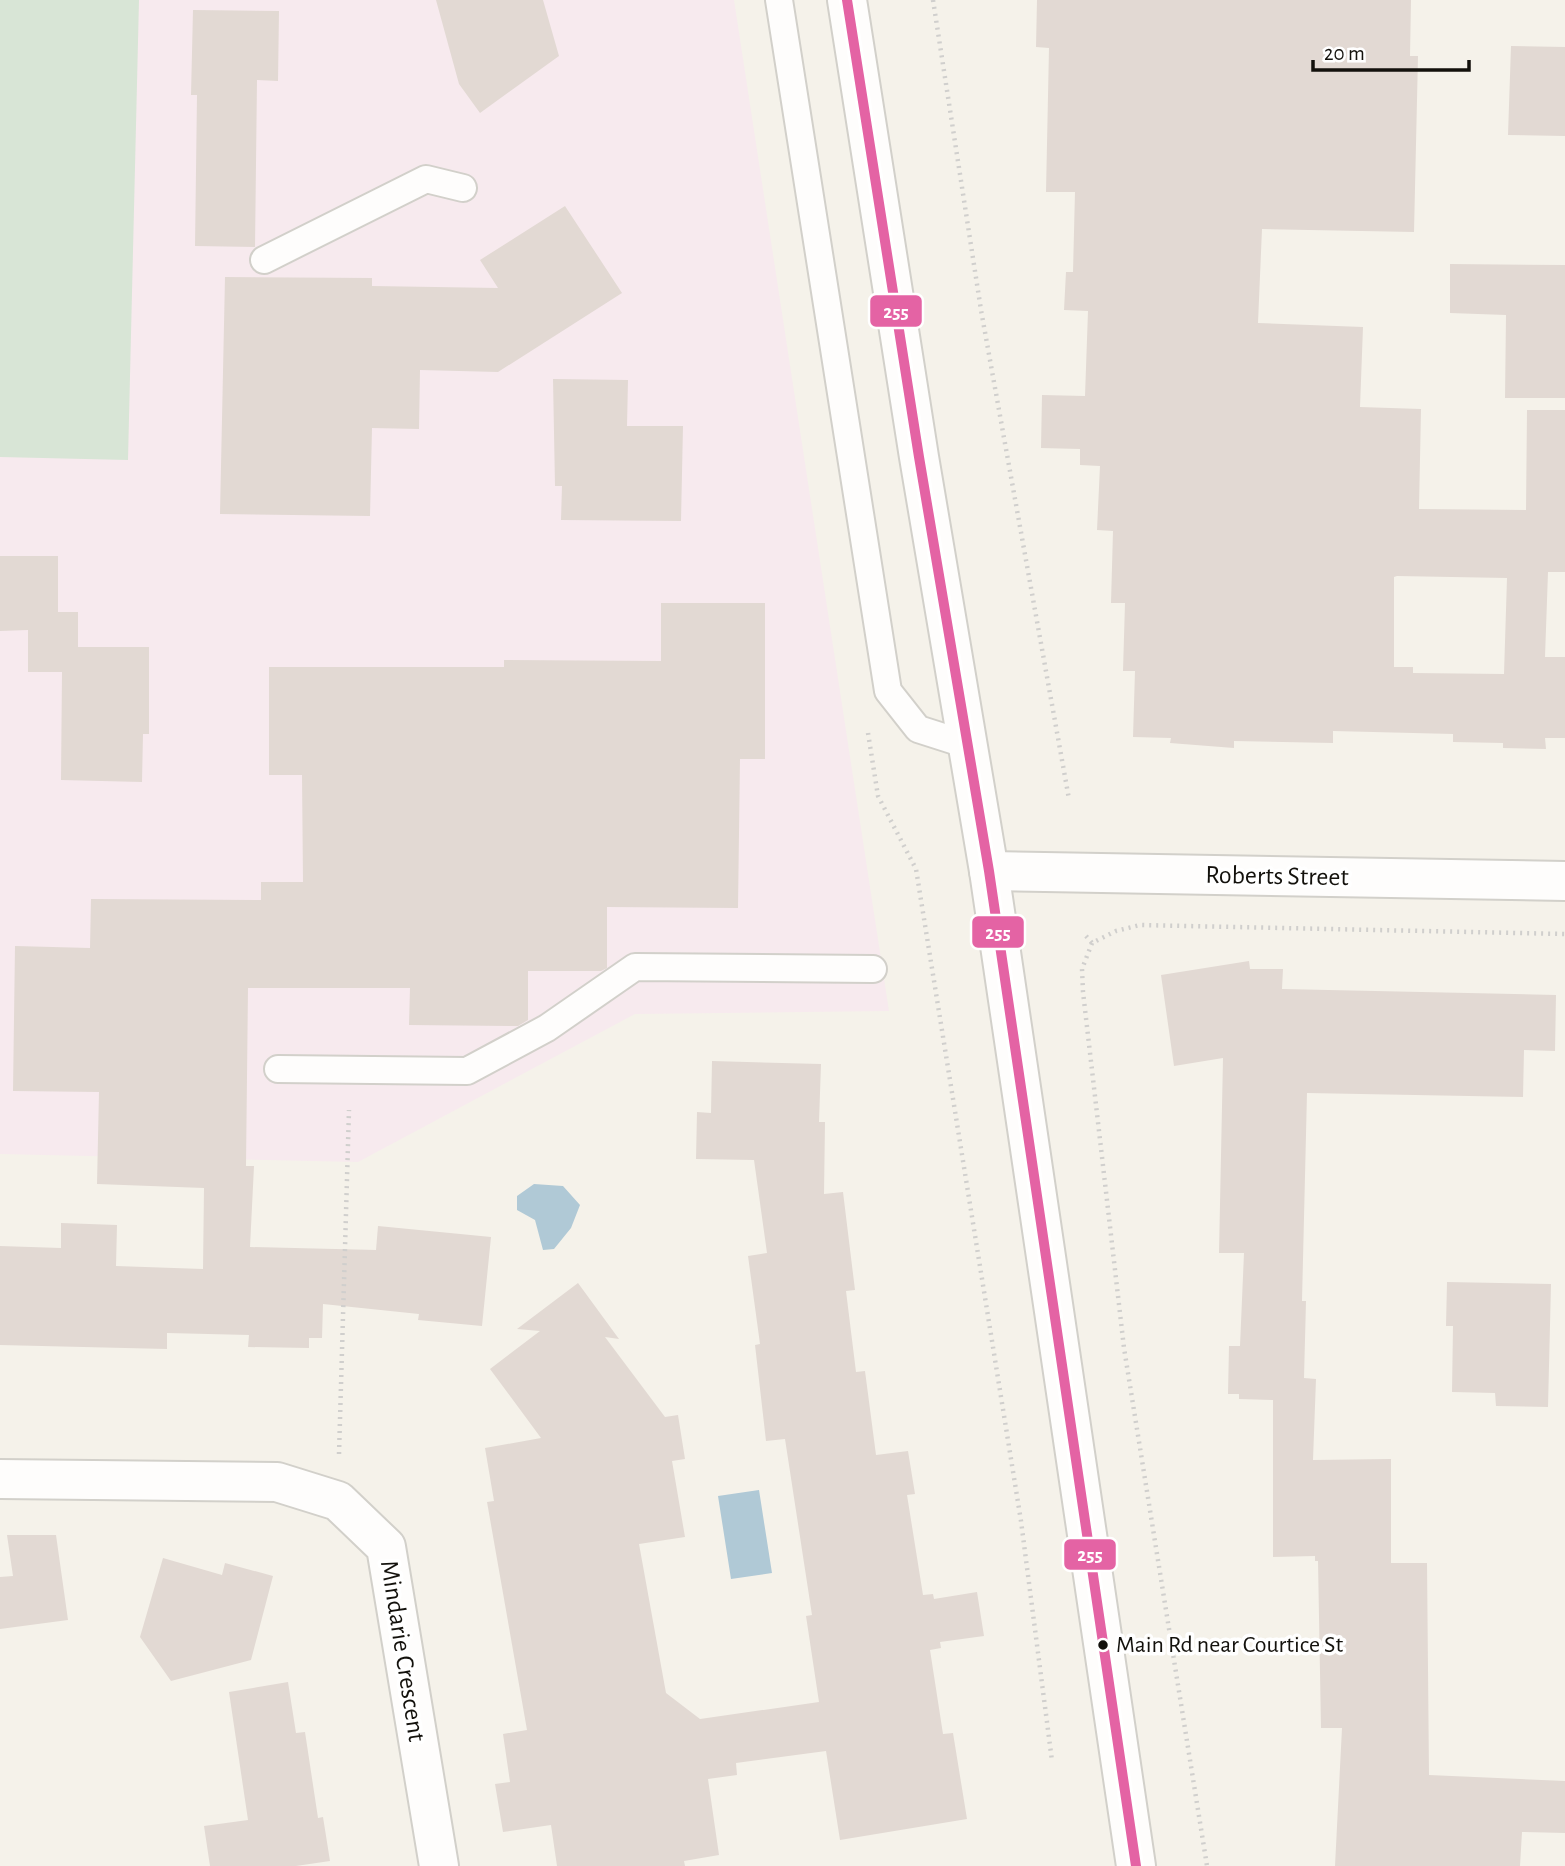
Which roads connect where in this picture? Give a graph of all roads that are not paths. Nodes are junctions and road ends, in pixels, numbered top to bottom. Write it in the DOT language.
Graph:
graph roads {
  1 [pos="779,0"];
  2 [pos="847,0"];
  3 [pos="463,188"];
  4 [pos="264,260"];
  5 [pos="968,745"];
  6 [pos="989,871"];
  7 [pos="1565,881"];
  8 [pos="873,969"];
  9 [pos="278,1069"];
  10 [pos="0,1479"];
  11 [pos="439,1866"];
  12 [pos="1136,1866"];
  1 -- 5 [label="lane"];
  2 -- 5 [label="main road"];
  3 -- 4 [label="lane"];
  5 -- 6 [label="main road"];
  6 -- 7 [label="main road, Roberts Street"];
  6 -- 12 [label="main road"];
  8 -- 9 [label="lane"];
  10 -- 11 [label="main road, Mindarie Crescent"];
}
